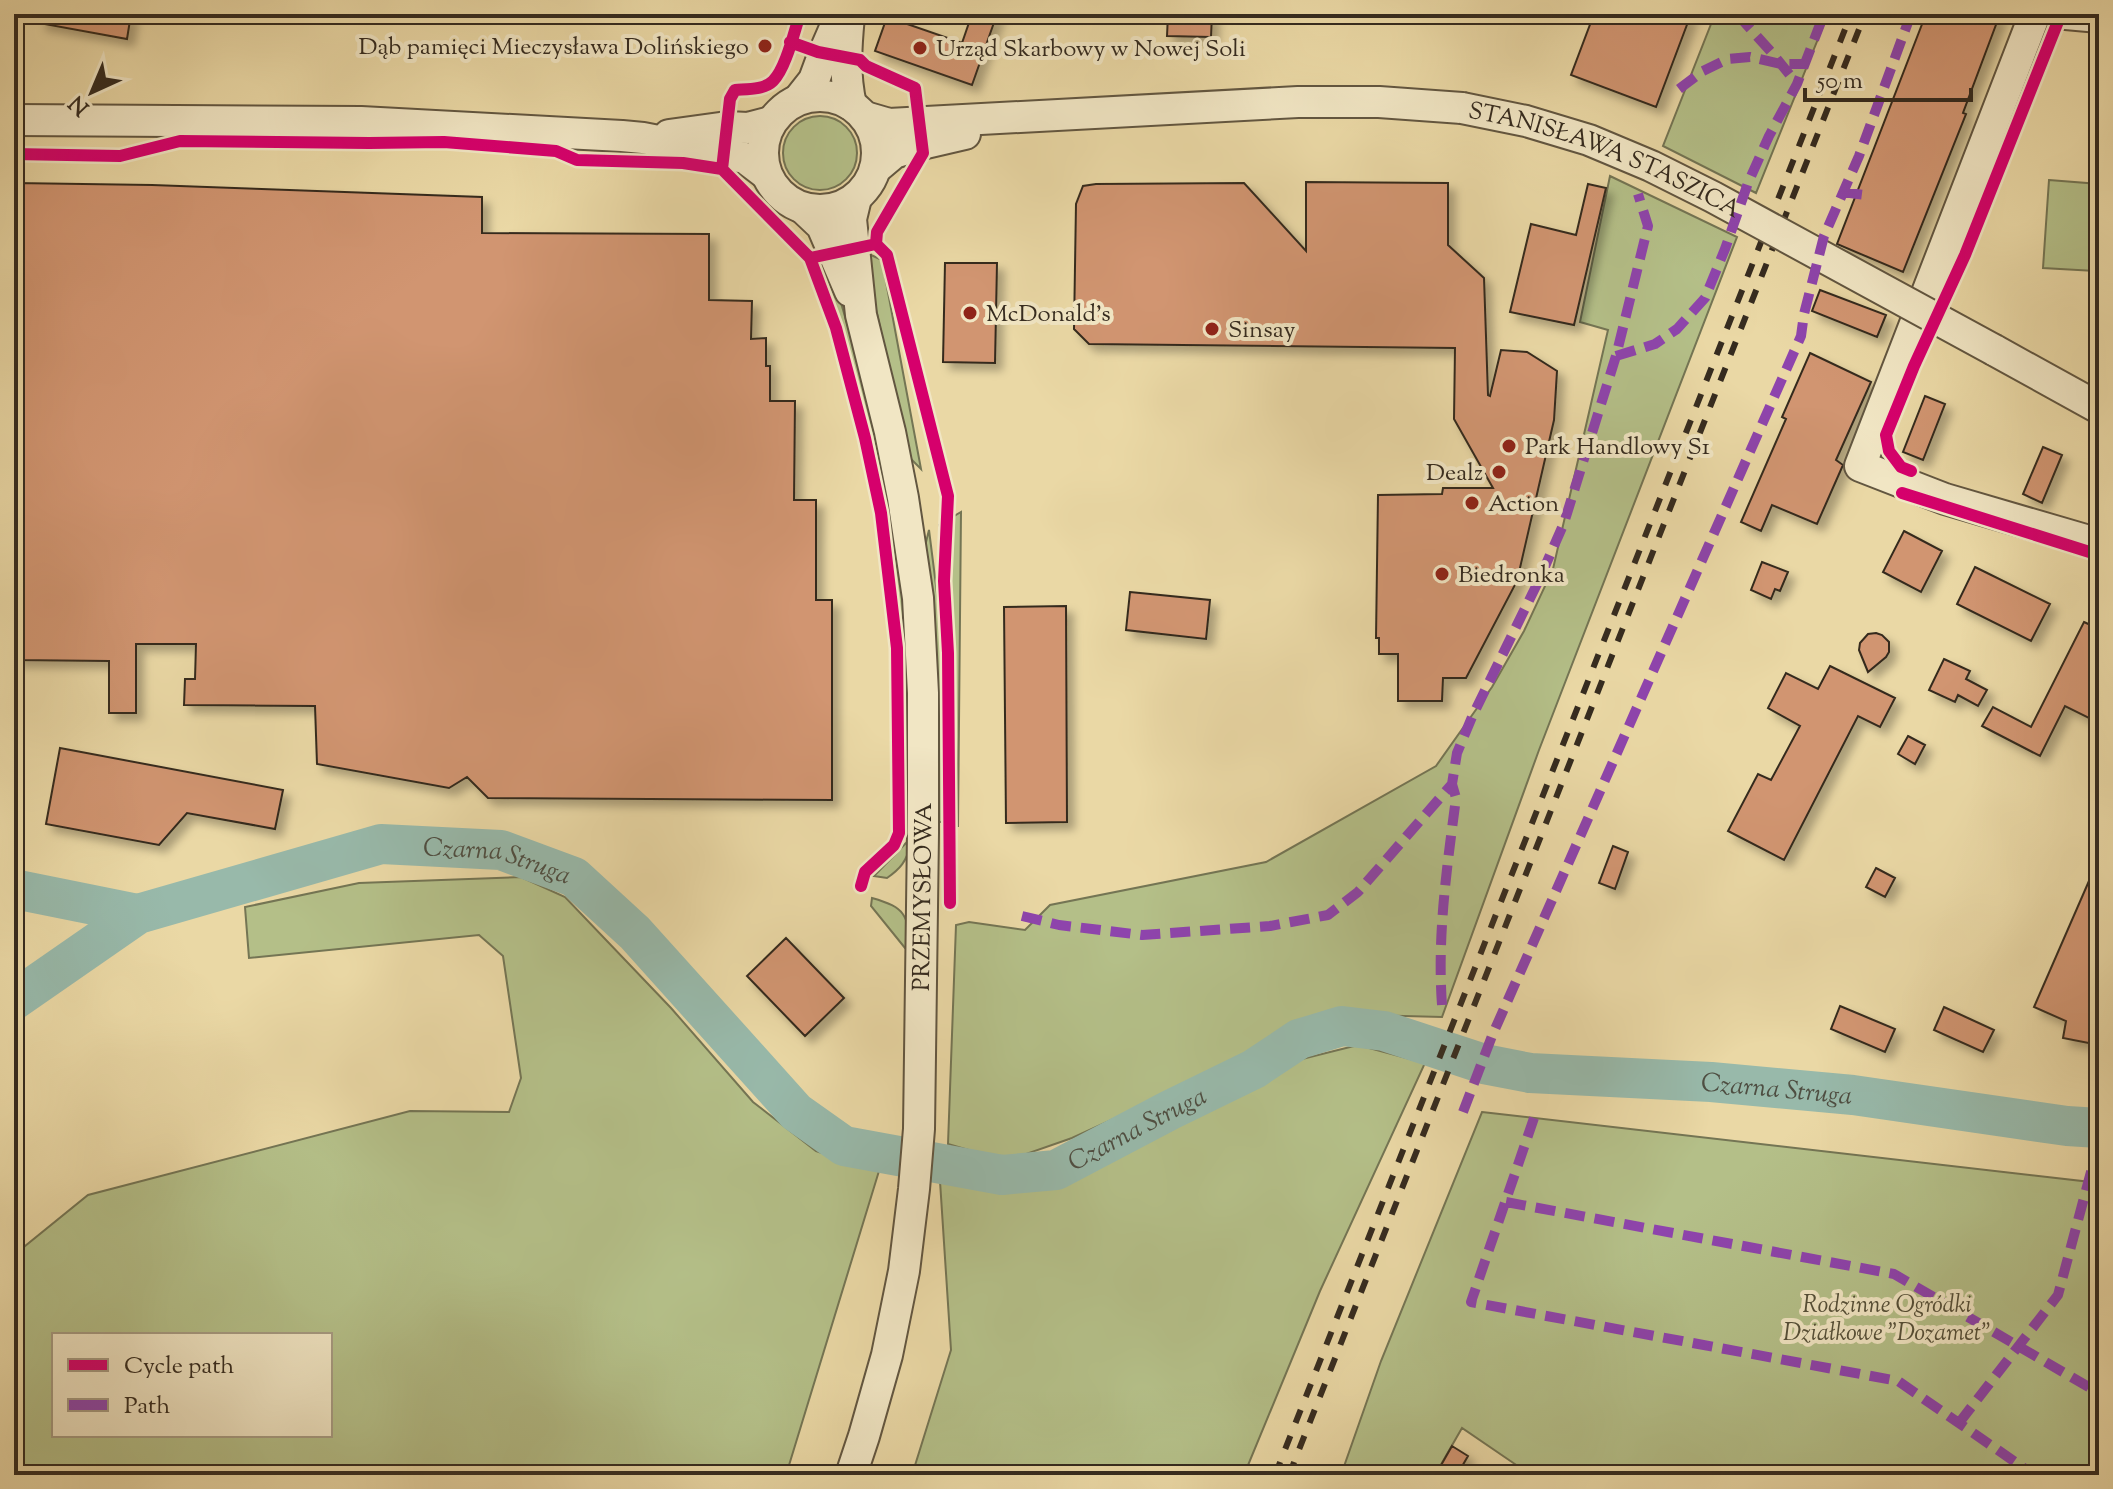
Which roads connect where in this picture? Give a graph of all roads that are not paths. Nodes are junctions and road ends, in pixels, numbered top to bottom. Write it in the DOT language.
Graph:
graph roads {
  1 [pos="841,14"];
  2 [pos="849,14"];
  3 [pos="2035,14"];
  4 [pos="2066,14"];
  5 [pos="2099,17"];
  6 [pos="799,99"];
  7 [pos="858,111"];
  8 [pos="1061,114"];
  9 [pos="14,120"];
  10 [pos="771,122"];
  11 [pos="643,138"];
  12 [pos="875,169"];
  13 [pos="766,174"];
  14 [pos="856,198"];
  15 [pos="804,209"];
  16 [pos="861,315"];
  17 [pos="2099,408"];
  18 [pos="2099,544"];
  19 [pos="851,1475"];
  1 -- 6 [label="street"];
  2 -- 7 [label="street"];
  3 -- 18 [label="street"];
  4 -- 5 [label="street"];
  6 -- 7 [label="street"];
  6 -- 10 [label="street"];
  7 -- 8 [label="street, STANISŁAWA STASZICA"];
  7 -- 12 [label="street"];
  8 -- 12 [label="street, STANISŁAWA STASZICA"];
  8 -- 17 [label="street, STANISŁAWA STASZICA, bridge"];
  9 -- 11 [label="street"];
  10 -- 11 [label="street"];
  10 -- 13 [label="street"];
  11 -- 13 [label="street"];
  12 -- 14 [label="street"];
  13 -- 15 [label="street"];
  14 -- 15 [label="street"];
  14 -- 16 [label="street, PRZEMYSŁOWA"];
  15 -- 16 [label="street, PRZEMYSŁOWA"];
  16 -- 19 [label="street, PRZEMYSŁOWA"];
}
